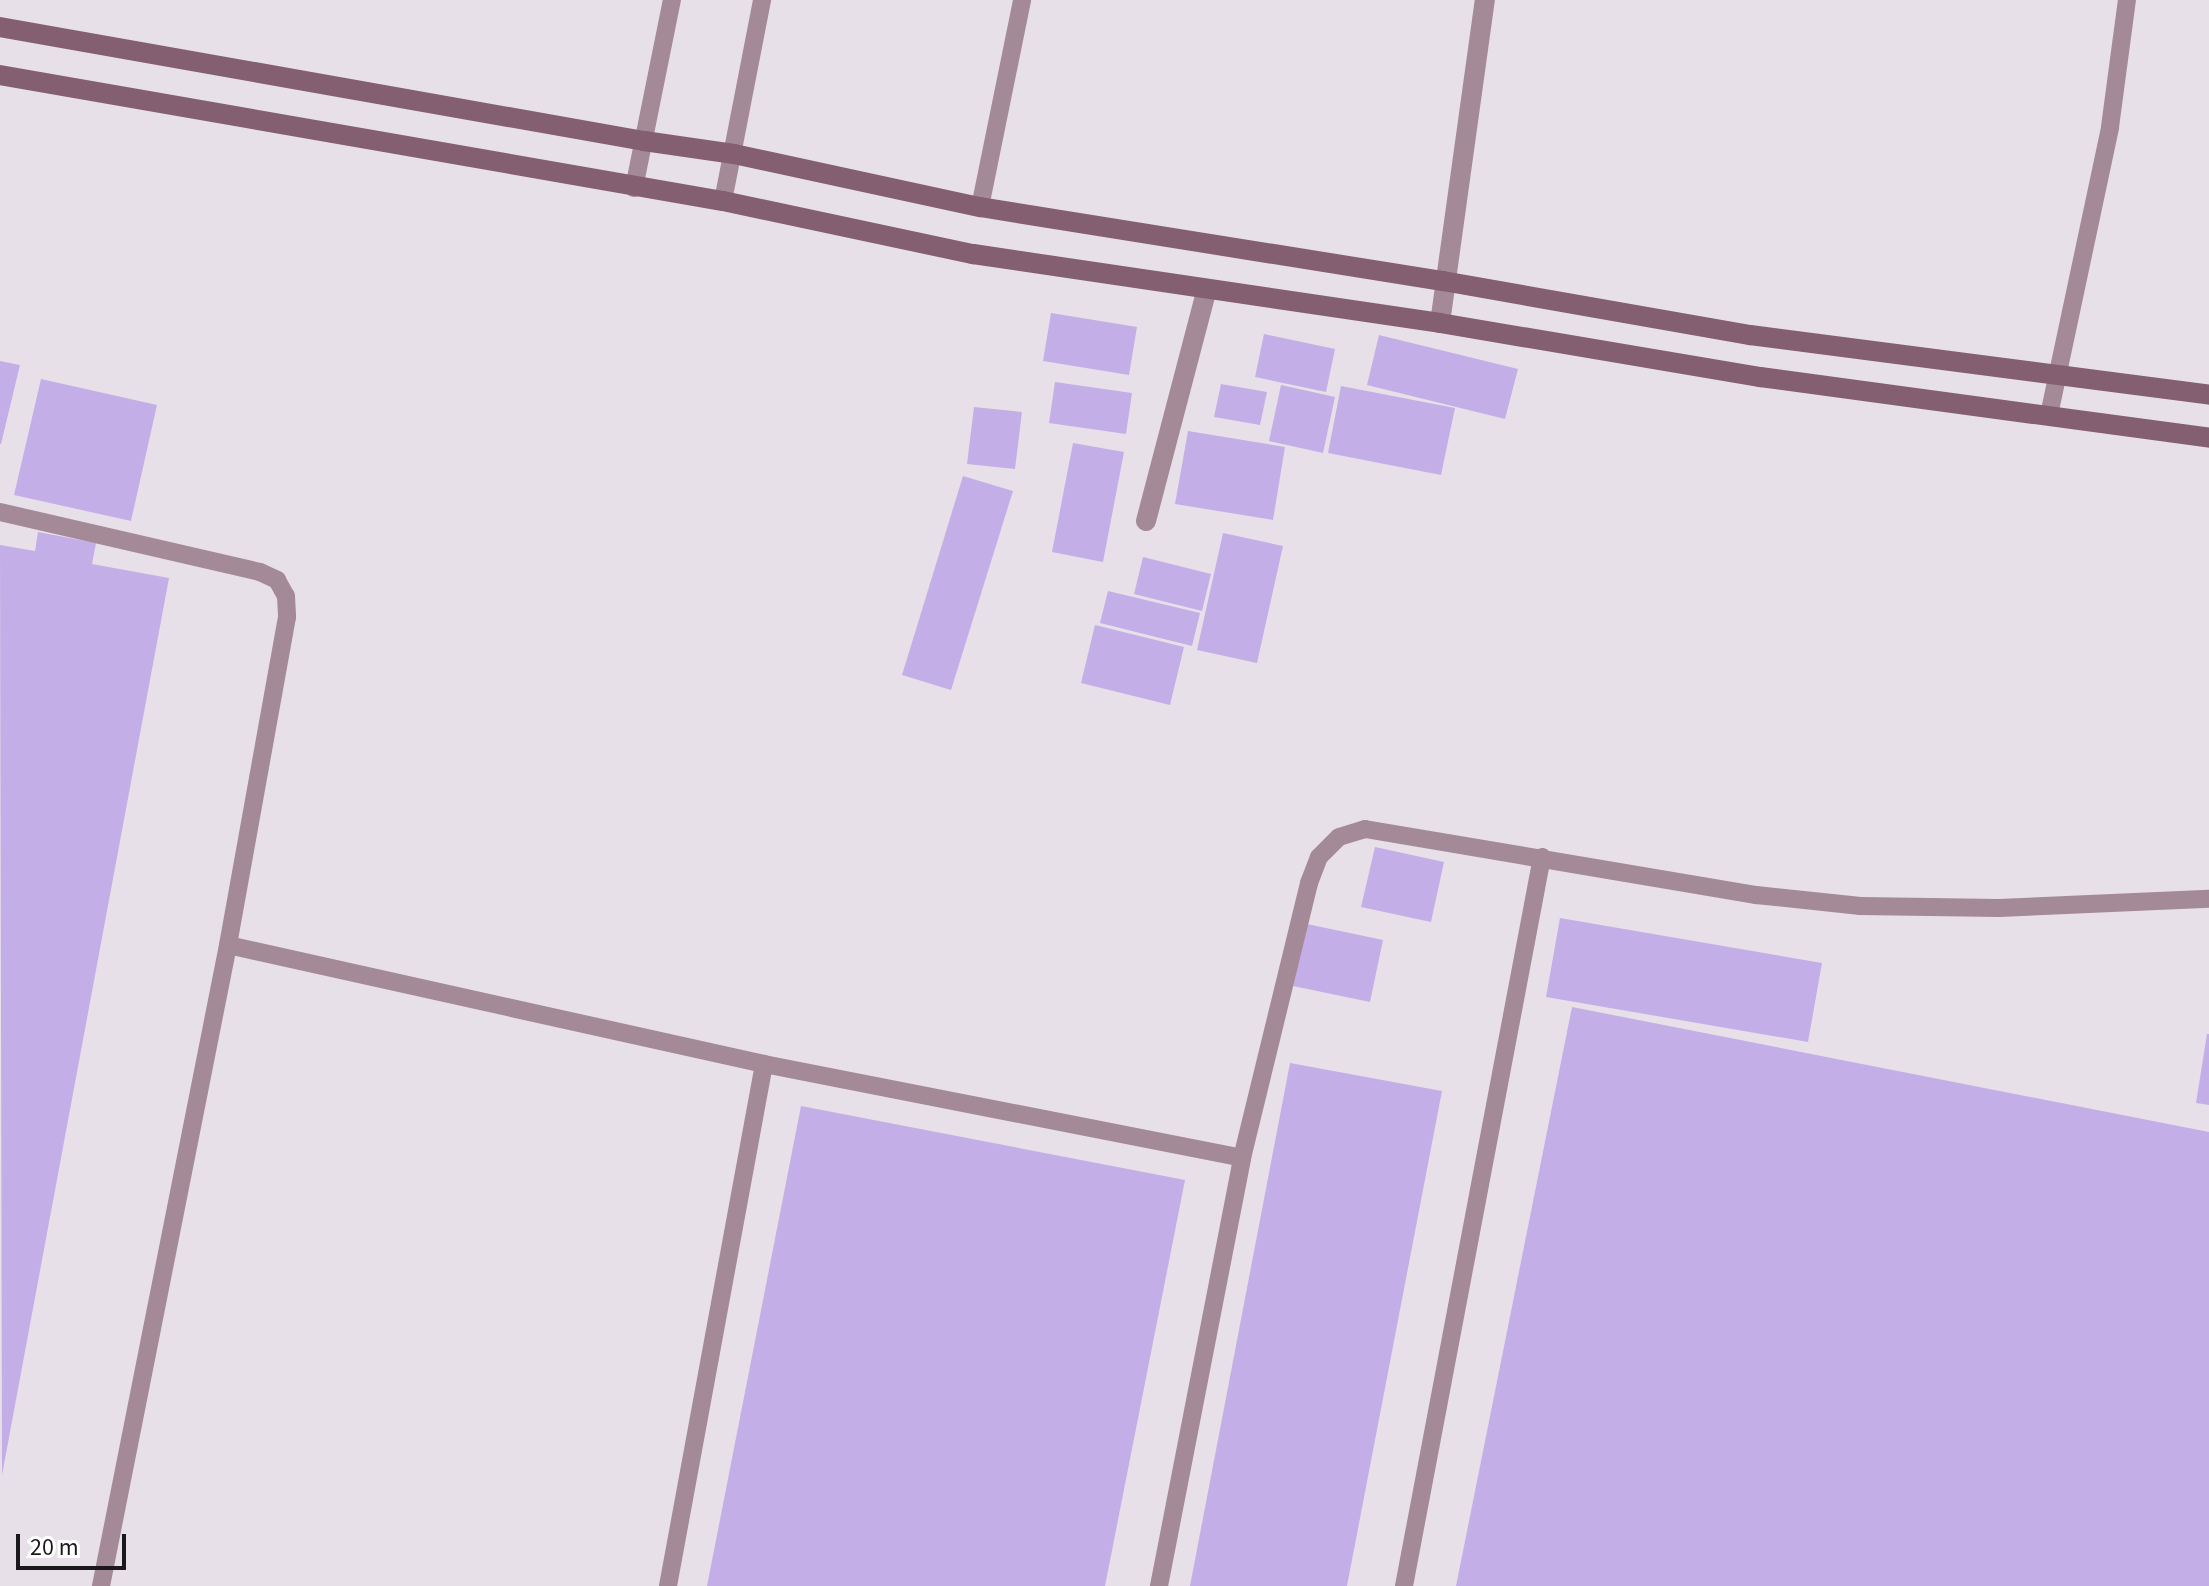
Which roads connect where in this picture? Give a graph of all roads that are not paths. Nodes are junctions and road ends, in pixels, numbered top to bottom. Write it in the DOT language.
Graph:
graph roads {
  1 [pos="672,0"];
  2 [pos="762,0"];
  3 [pos="1022,0"];
  4 [pos="1485,0"];
  5 [pos="2127,0"];
  6 [pos="0,27"];
  7 [pos="0,75"];
  8 [pos="644,141"];
  9 [pos="734,154"];
  10 [pos="634,188"];
  11 [pos="723,201"];
  12 [pos="980,207"];
  13 [pos="1443,281"];
  14 [pos="1207,289"];
  15 [pos="1440,323"];
  16 [pos="2059,375"];
  17 [pos="2209,395"];
  18 [pos="2049,415"];
  19 [pos="2209,438"];
  20 [pos="0,512"];
  21 [pos="1146,521"];
  22 [pos="1542,857"];
  23 [pos="2209,899"];
  24 [pos="228,945"];
  25 [pos="764,1064"];
  26 [pos="1242,1158"];
  27 [pos="101,1586"];
  28 [pos="668,1586"];
  29 [pos="1159,1586"];
  30 [pos="1404,1586"];
  1 -- 8 [label="lane"];
  2 -- 9 [label="lane"];
  3 -- 12 [label="lane"];
  4 -- 13 [label="street"];
  5 -- 16 [label="lane"];
  6 -- 8 [label="street"];
  7 -- 10 [label="street"];
  8 -- 9 [label="street"];
  8 -- 10 [label="lane"];
  9 -- 11 [label="lane"];
  9 -- 12 [label="street"];
  10 -- 11 [label="street"];
  11 -- 14 [label="street"];
  12 -- 13 [label="street"];
  13 -- 15 [label="street"];
  13 -- 16 [label="street"];
  14 -- 15 [label="street"];
  14 -- 21 [label="street"];
  15 -- 18 [label="street"];
  16 -- 17 [label="street"];
  16 -- 18 [label="lane"];
  18 -- 19 [label="street"];
  20 -- 24 [label="lane"];
  22 -- 23 [label="lane"];
  22 -- 26 [label="lane"];
  22 -- 30 [label="lane"];
  24 -- 25 [label="lane"];
  24 -- 27 [label="lane"];
  25 -- 26 [label="lane"];
  25 -- 28 [label="lane"];
  26 -- 29 [label="lane"];
}
